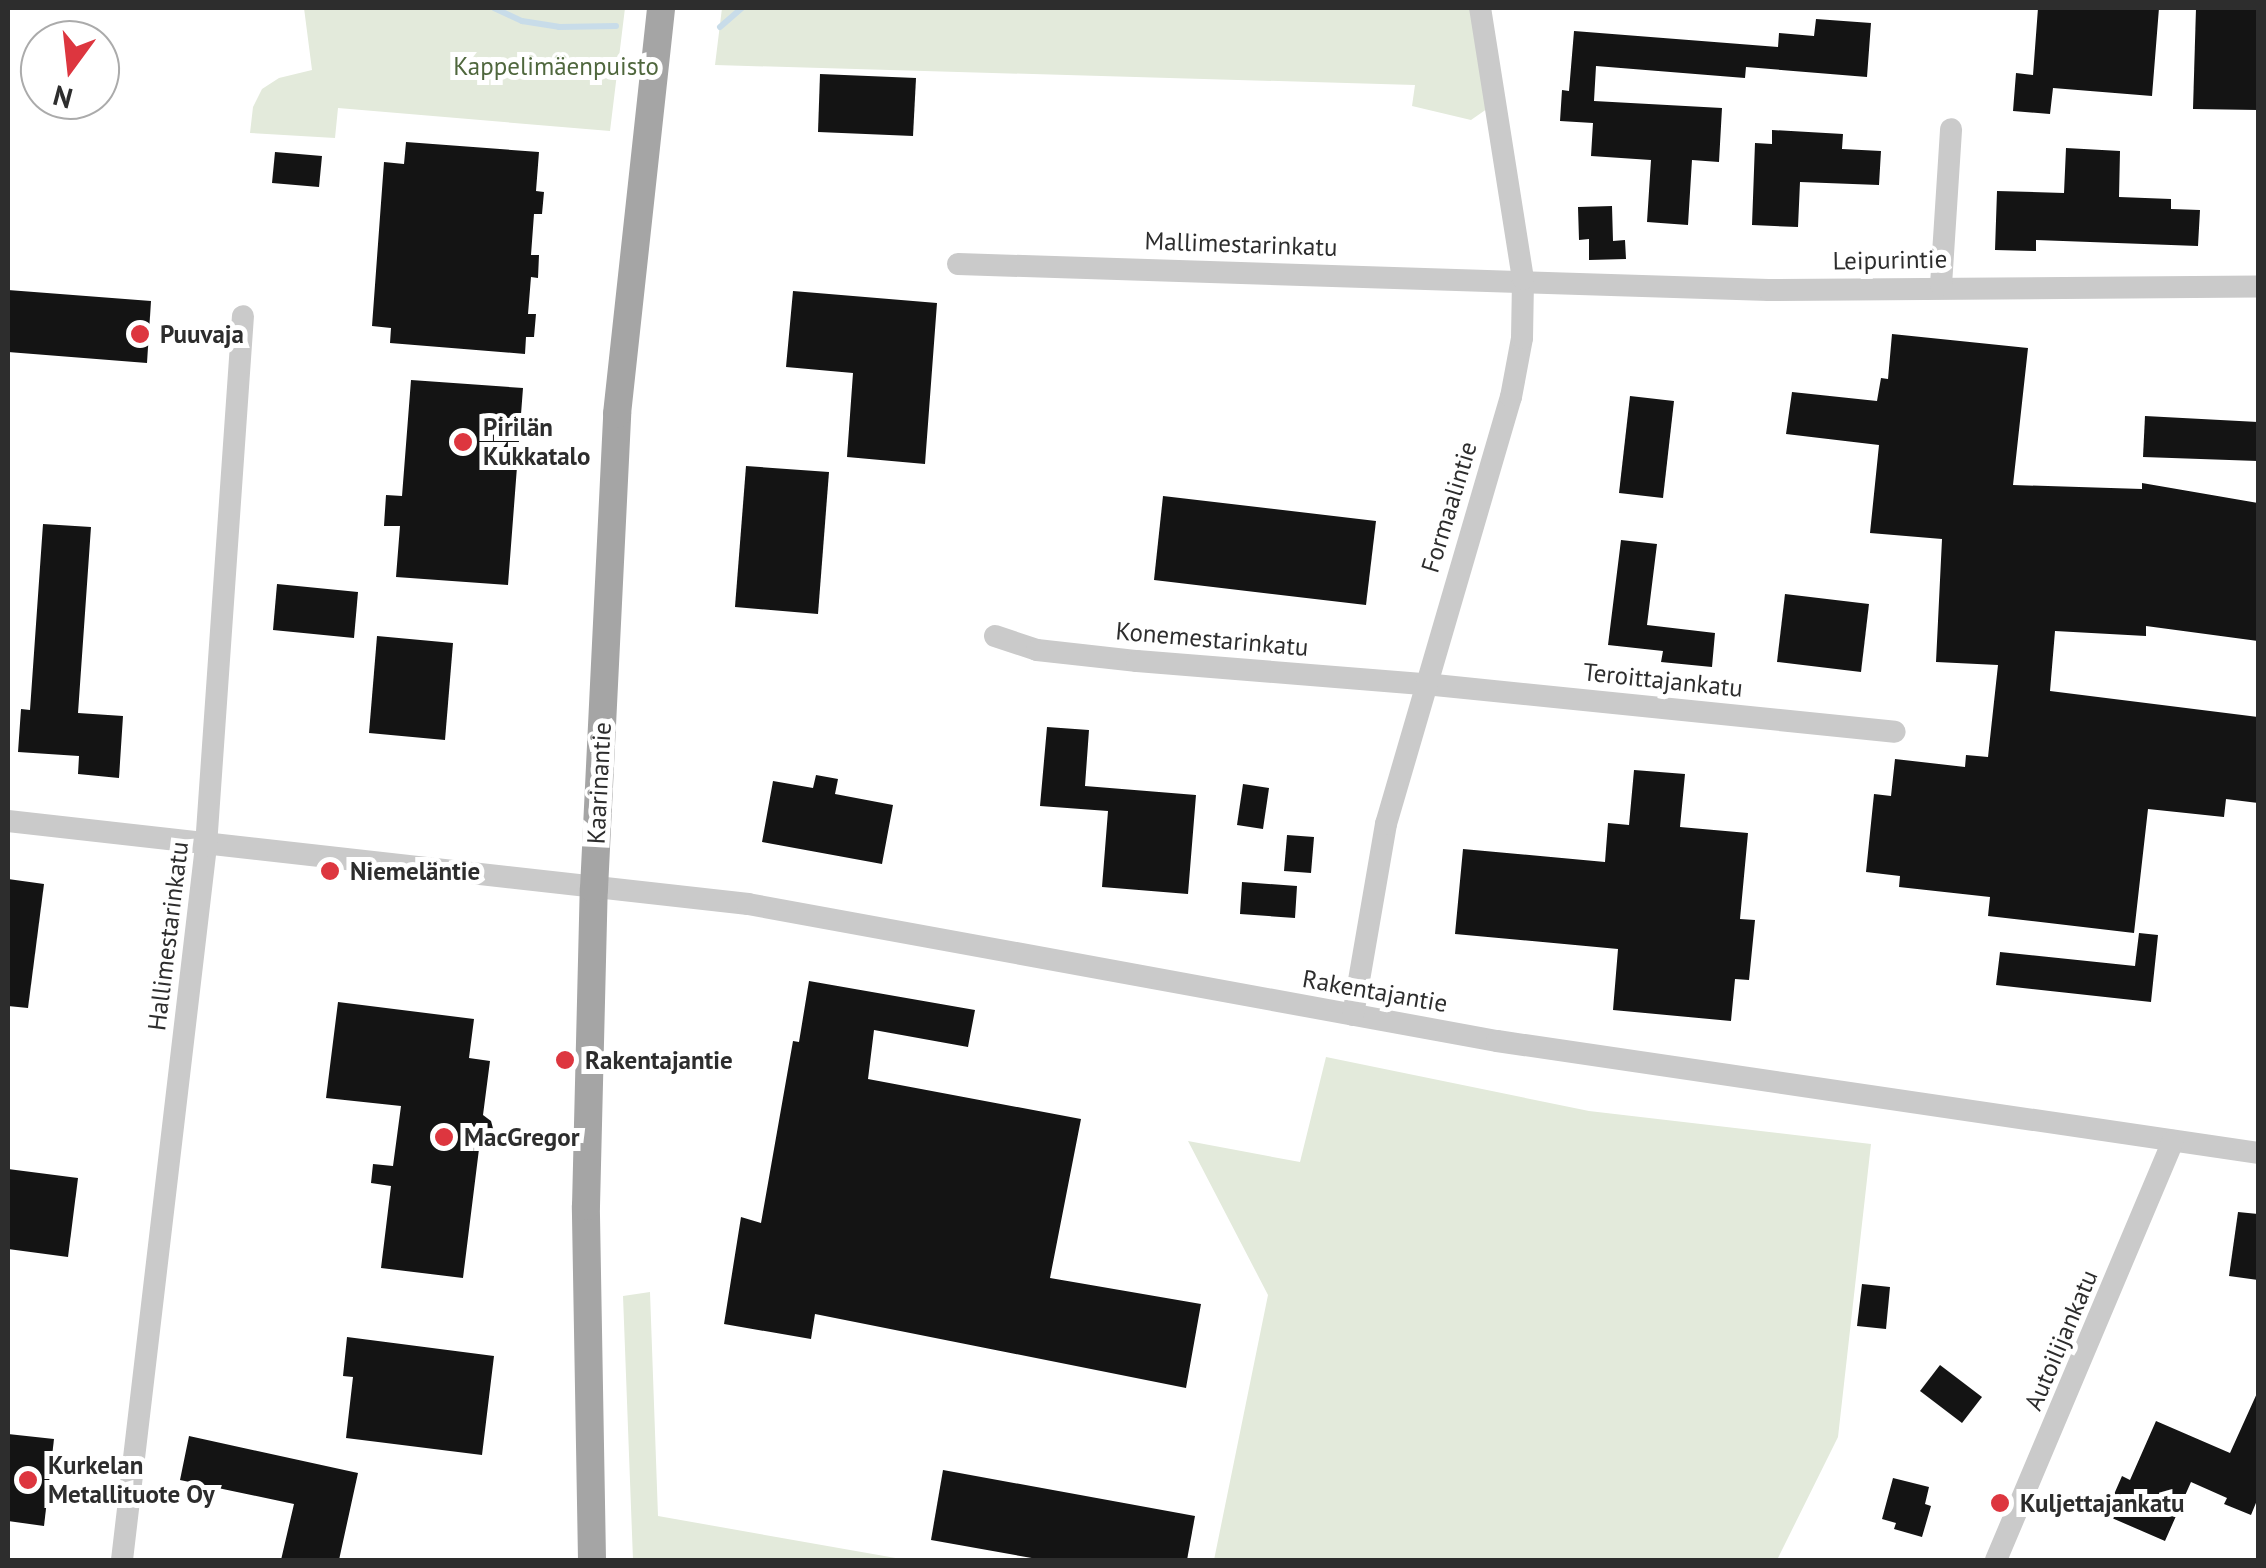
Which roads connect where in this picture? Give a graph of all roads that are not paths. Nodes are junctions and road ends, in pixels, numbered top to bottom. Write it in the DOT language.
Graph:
graph roads {
  1 [pos="661,8"];
  2 [pos="1480,8"];
  3 [pos="1950,129"];
  4 [pos="958,264"];
  5 [pos="1523,279"];
  6 [pos="1941,285"];
  7 [pos="2258,286"];
  8 [pos="242,316"];
  9 [pos="996,636"];
  10 [pos="1425,684"];
  11 [pos="1895,732"];
  12 [pos="8,821"];
  13 [pos="206,846"];
  14 [pos="594,889"];
  15 [pos="1353,1016"];
  16 [pos="2173,1140"];
  17 [pos="2258,1154"];
  18 [pos="122,1560"];
  19 [pos="592,1560"];
  20 [pos="1996,1560"];
  1 -- 14 [label="main road, Kaarinantie"];
  2 -- 5 [label="street, Formaalintie"];
  3 -- 6 [label="street"];
  4 -- 5 [label="street, Mallimestarinkatu"];
  5 -- 6 [label="street, Leipurintie"];
  5 -- 10 [label="street, Formaalintie"];
  6 -- 7 [label="street, Leipurintie"];
  8 -- 13 [label="street, Hallimestarinkatu"];
  9 -- 10 [label="street, Konemestarinkatu"];
  10 -- 11 [label="street, Teroittajankatu"];
  10 -- 15 [label="street, Formaalintie"];
  12 -- 13 [label="street, Rakentajantie"];
  13 -- 14 [label="street, Rakentajantie"];
  13 -- 18 [label="street, Hallimestarinkatu"];
  14 -- 15 [label="street, Rakentajantie"];
  14 -- 19 [label="main road, Kaarinantie"];
  15 -- 16 [label="street, Rakentajantie"];
  16 -- 17 [label="street, Rakentajantie"];
  16 -- 20 [label="street, Autoilijankatu"];
}
